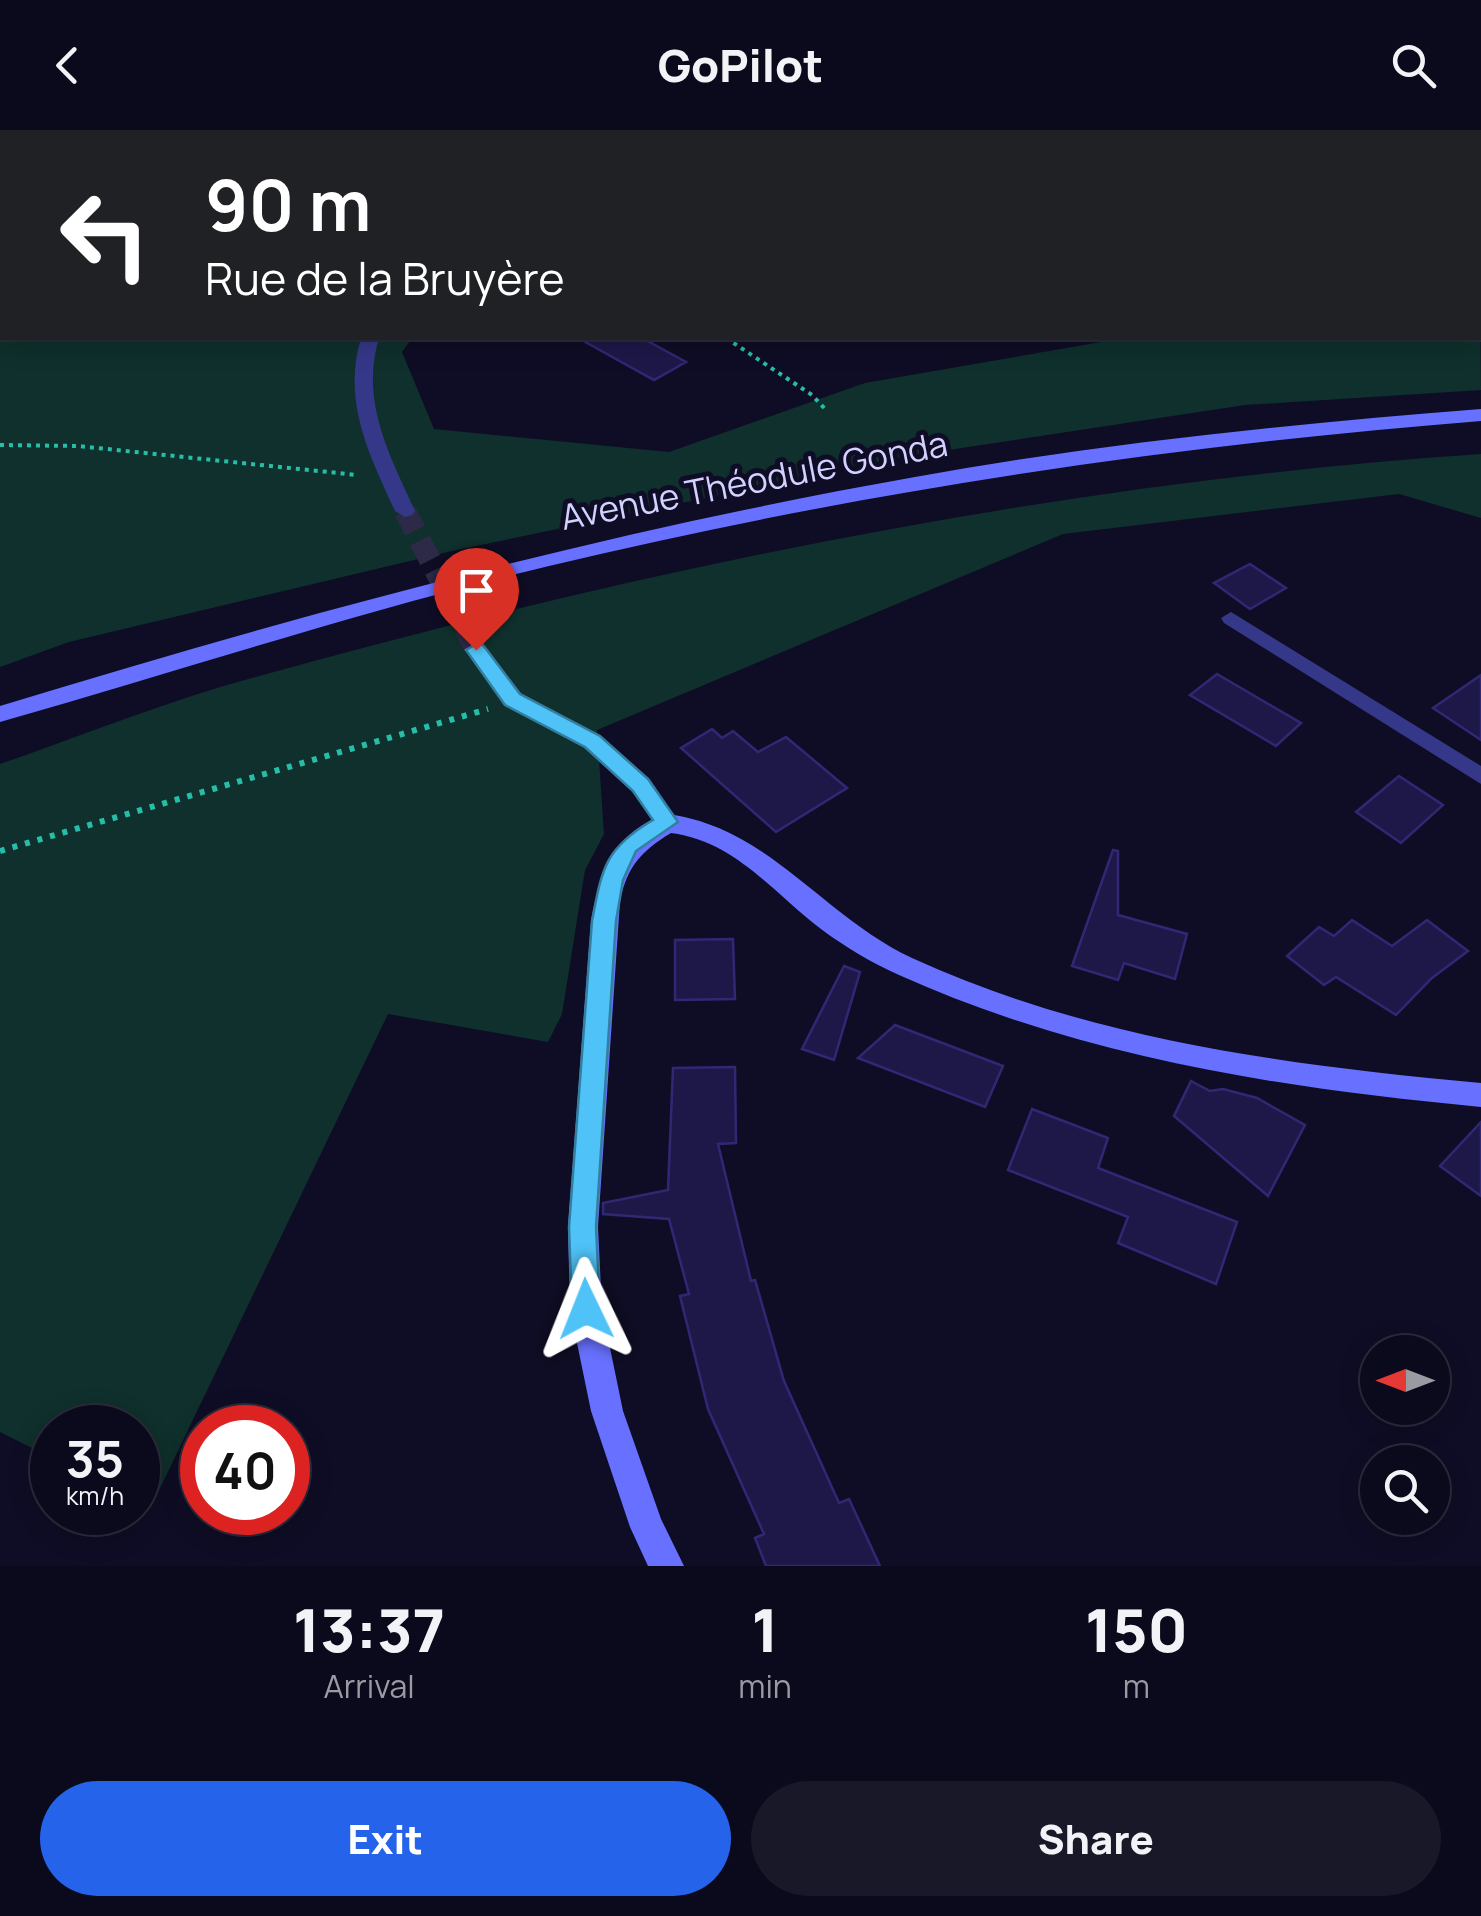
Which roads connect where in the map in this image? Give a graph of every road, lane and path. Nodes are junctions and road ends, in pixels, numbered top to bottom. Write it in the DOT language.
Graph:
graph roads {
  1 [pos="369,340"];
  2 [pos="729,340"];
  3 [pos="827,411"];
  4 [pos="1481,415"];
  5 [pos="0,445"];
  6 [pos="393,482"];
  7 [pos="405,510"];
  8 [pos="1231,618"];
  9 [pos="476,650"];
  10 [pos="513,700"];
  11 [pos="0,714"];
  12 [pos="1481,776"];
  13 [pos="666,822"];
  14 [pos="0,851"];
  15 [pos="1481,1096"];
  16 [pos="667,1566"];
  1 -- 6 [label="street"];
  2 -- 3 [label="path"];
  4 -- 11 [label="main road, Avenue Théodule Gonda"];
  5 -- 6 [label="path"];
  6 -- 7 [label="street"];
  8 -- 12 [label="lane"];
  9 -- 10 [label="street"];
  10 -- 13 [label="street"];
  10 -- 14 [label="path"];
  13 -- 15 [label="main road"];
  13 -- 16 [label="main road"];
}
